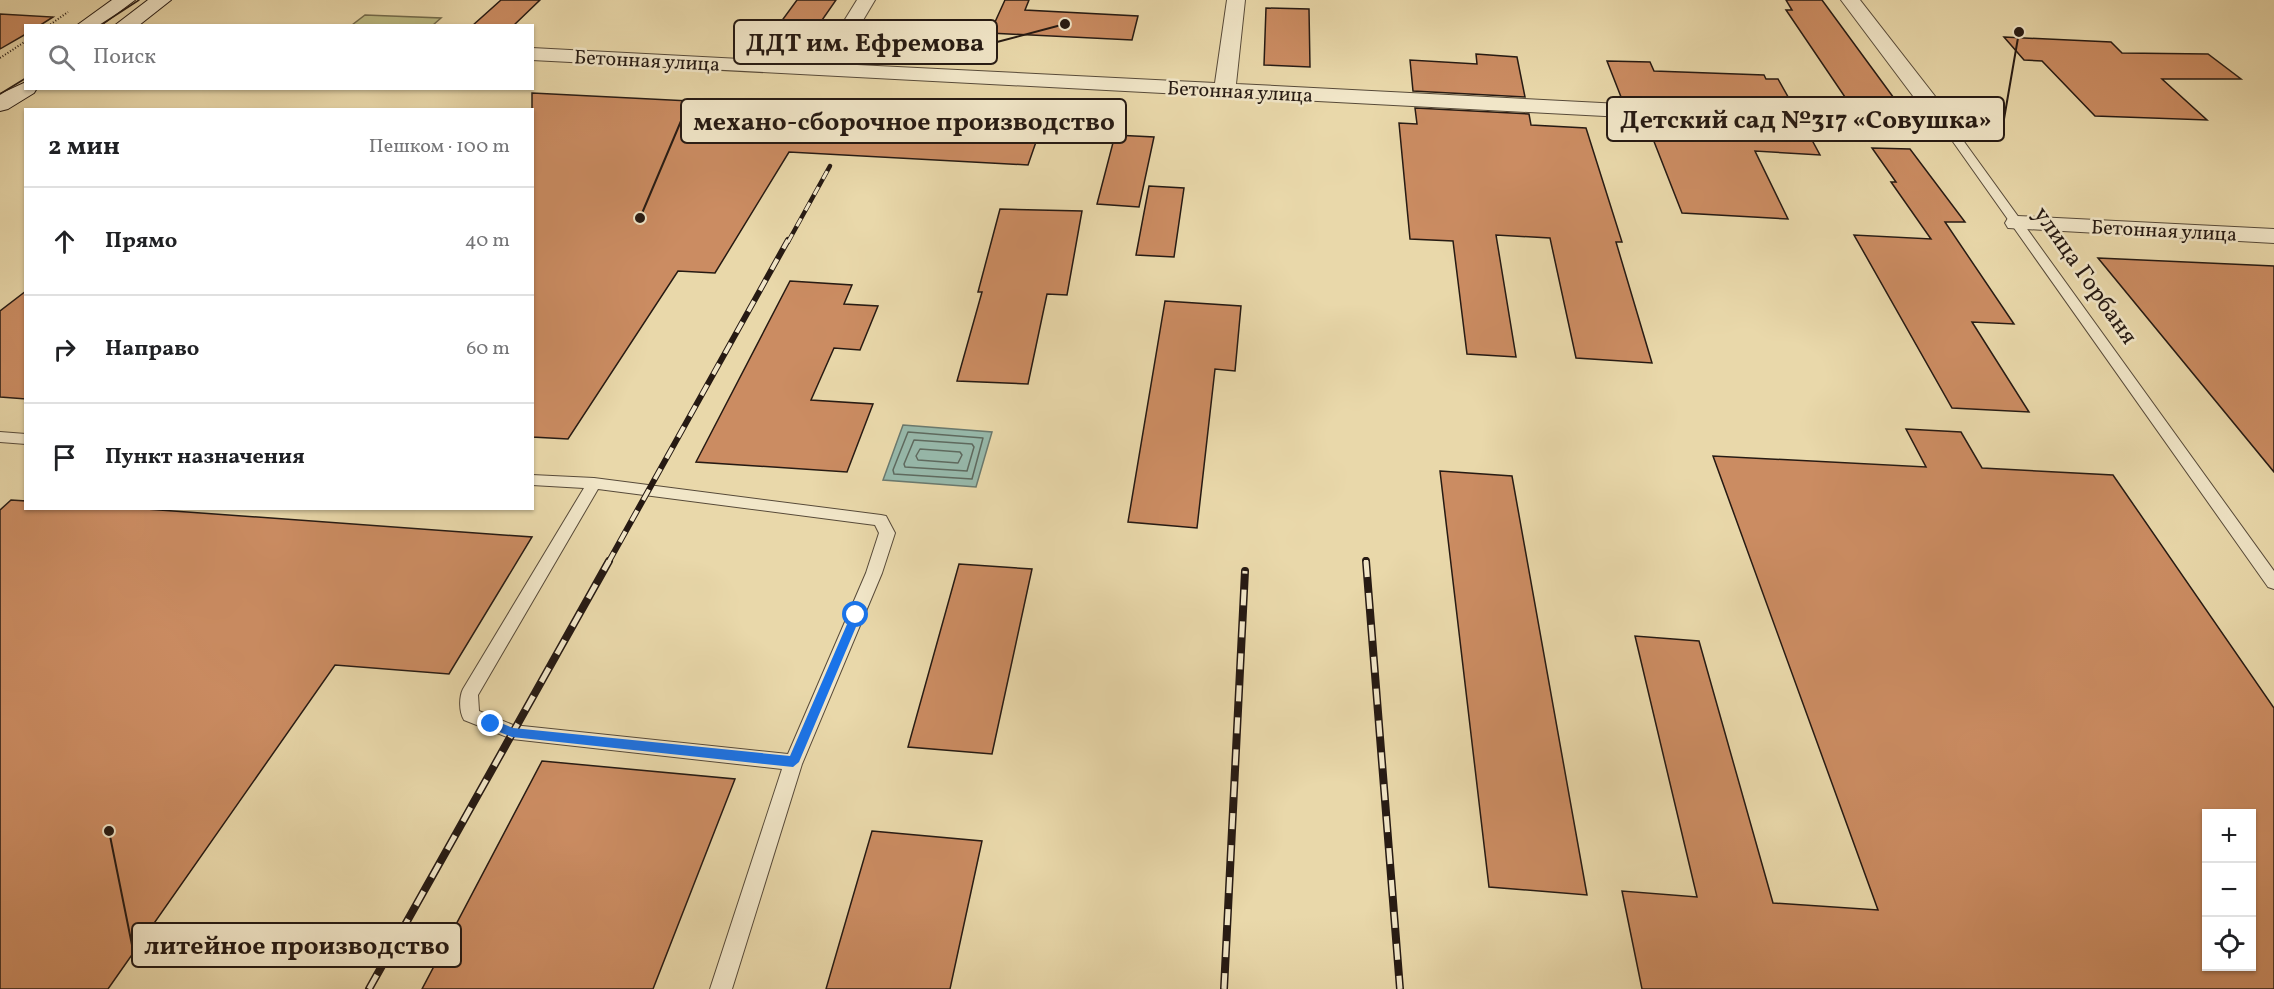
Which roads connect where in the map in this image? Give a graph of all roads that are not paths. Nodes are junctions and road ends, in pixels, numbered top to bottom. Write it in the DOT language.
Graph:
graph roads {
  1 [pos="125,0"];
  2 [pos="161,0"];
  3 [pos="866,0"];
  4 [pos="1236,0"];
  5 [pos="1850,0"];
  6 [pos="89,24"];
  7 [pos="127,24"];
  8 [pos="534,54"];
  9 [pos="824,69"];
  10 [pos="24,89"];
  11 [pos="1225,90"];
  12 [pos="0,104"];
  13 [pos="1948,127"];
  14 [pos="2018,223"];
  15 [pos="2274,236"];
  16 [pos="0,437"];
  17 [pos="24,439"];
  18 [pos="534,480"];
  19 [pos="594,483"];
  20 [pos="2274,584"];
  21 [pos="793,762"];
  22 [pos="721,989"];
  1 -- 6 [label="main road"];
  2 -- 7 [label="main road"];
  3 -- 9 [label="street"];
  4 -- 11 [label="street"];
  5 -- 13 [label="street, улица Горбаня"];
  8 -- 9 [label="street, Бетонная улица"];
  9 -- 11 [label="street, Бетонная улица"];
  10 -- 12 [label="main road"];
  11 -- 13 [label="street, Бетонная улица"];
  13 -- 14 [label="lane, улица Горбаня"];
  14 -- 15 [label="street, Бетонная улица"];
  14 -- 20 [label="lane, улица Горбаня"];
  16 -- 17 [label="lane"];
  18 -- 19 [label="lane"];
  19 -- 21 [label="lane"];
  19 -- 21 [label="lane"];
  21 -- 22 [label="lane"];
}
